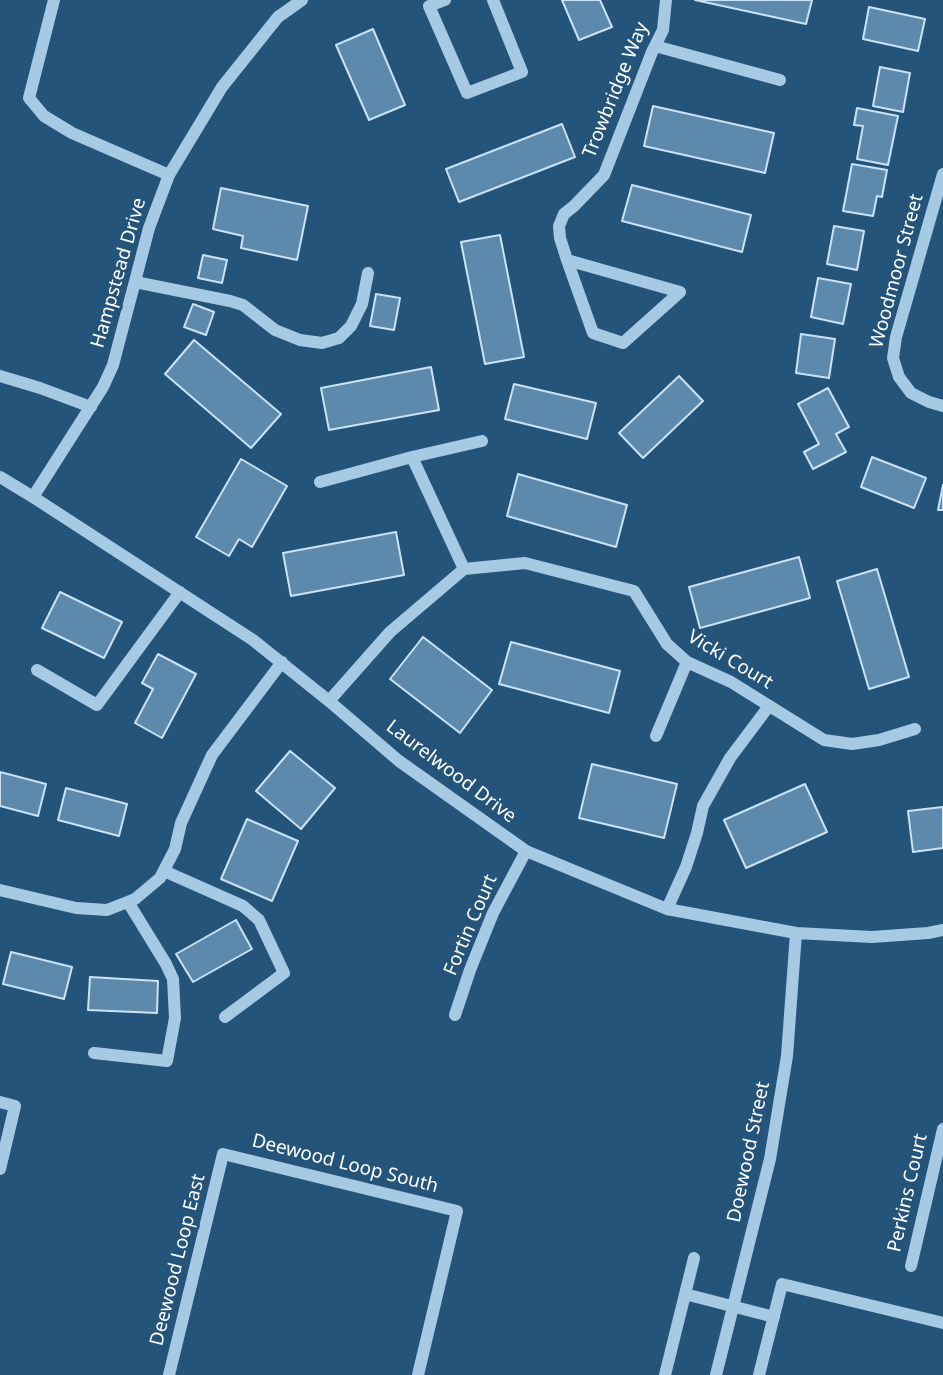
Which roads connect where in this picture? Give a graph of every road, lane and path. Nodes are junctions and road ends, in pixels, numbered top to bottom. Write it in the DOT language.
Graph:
graph roads {
  1 [pos="54,0"];
  2 [pos="302,0"];
  3 [pos="445,0"];
  4 [pos="493,0"];
  5 [pos="666,0"];
  6 [pos="655,46"];
  7 [pos="780,80"];
  8 [pos="943,174"];
  9 [pos="169,175"];
  10 [pos="568,260"];
  11 [pos="368,273"];
  12 [pos="135,282"];
  13 [pos="0,376"];
  14 [pos="943,406"];
  15 [pos="91,407"];
  16 [pos="482,441"];
  17 [pos="412,457"];
  18 [pos="0,477"];
  19 [pos="320,482"];
  20 [pos="33,497"];
  21 [pos="464,569"];
  22 [pos="180,592"];
  23 [pos="282,662"];
  24 [pos="687,662"];
  25 [pos="37,670"];
  26 [pos="329,701"];
  27 [pos="769,706"];
  28 [pos="915,729"];
  29 [pos="656,736"];
  30 [pos="526,851"];
  31 [pos="164,871"];
  32 [pos="0,890"];
  33 [pos="128,902"];
  34 [pos="667,909"];
  35 [pos="943,930"];
  36 [pos="796,933"];
  37 [pos="455,1015"];
  38 [pos="225,1017"];
  39 [pos="94,1053"];
  40 [pos="0,1102"];
  41 [pos="943,1129"];
  42 [pos="223,1154"];
  43 [pos="0,1169"];
  44 [pos="694,1258"];
  45 [pos="911,1266"];
  46 [pos="685,1294"];
  47 [pos="733,1307"];
  48 [pos="774,1317"];
  49 [pos="943,1323"];
  50 [pos="169,1375"];
  51 [pos="418,1375"];
  52 [pos="665,1375"];
  53 [pos="716,1375"];
  54 [pos="759,1375"];
  1 -- 9 [label="street"];
  2 -- 9 [label="street, Hampstead Drive"];
  3 -- 4 [label="street"];
  5 -- 6 [label="street, Trowbridge Way"];
  6 -- 7 [label="street"];
  6 -- 10 [label="street, Trowbridge Way"];
  8 -- 14 [label="street, Woodmoor Street"];
  9 -- 12 [label="street, Hampstead Drive"];
  10 -- 10 [label="street, Trowbridge Way"];
  11 -- 12 [label="street"];
  12 -- 15 [label="street, Hampstead Drive"];
  13 -- 15 [label="street"];
  15 -- 20 [label="street, Hampstead Drive"];
  16 -- 17 [label="street"];
  17 -- 19 [label="street"];
  17 -- 21 [label="street"];
  18 -- 20 [label="street, Laurelwood Drive"];
  20 -- 22 [label="street, Laurelwood Drive"];
  21 -- 24 [label="street, Vicki Court"];
  21 -- 26 [label="street"];
  22 -- 23 [label="street, Laurelwood Drive"];
  22 -- 25 [label="street"];
  23 -- 26 [label="street, Laurelwood Drive"];
  23 -- 31 [label="street"];
  24 -- 27 [label="street, Vicki Court"];
  24 -- 29 [label="street"];
  26 -- 30 [label="street, Laurelwood Drive"];
  27 -- 28 [label="street, Vicki Court"];
  27 -- 34 [label="street"];
  30 -- 34 [label="street, Laurelwood Drive"];
  30 -- 37 [label="street, Fortin Court"];
  31 -- 33 [label="street"];
  31 -- 38 [label="street"];
  32 -- 33 [label="street"];
  33 -- 39 [label="street"];
  34 -- 36 [label="street, Laurelwood Drive"];
  35 -- 36 [label="street, Laurelwood Drive"];
  36 -- 47 [label="street, Doewood Street"];
  40 -- 43 [label="street"];
  41 -- 45 [label="street, Perkins Court"];
  42 -- 50 [label="street, Deewood Loop East"];
  42 -- 51 [label="street, Deewood Loop South"];
  44 -- 46 [label="street"];
  46 -- 47 [label="street"];
  46 -- 52 [label="street"];
  47 -- 48 [label="street"];
  47 -- 53 [label="street, Doewood Street"];
  48 -- 49 [label="street"];
  48 -- 54 [label="street"];
}
